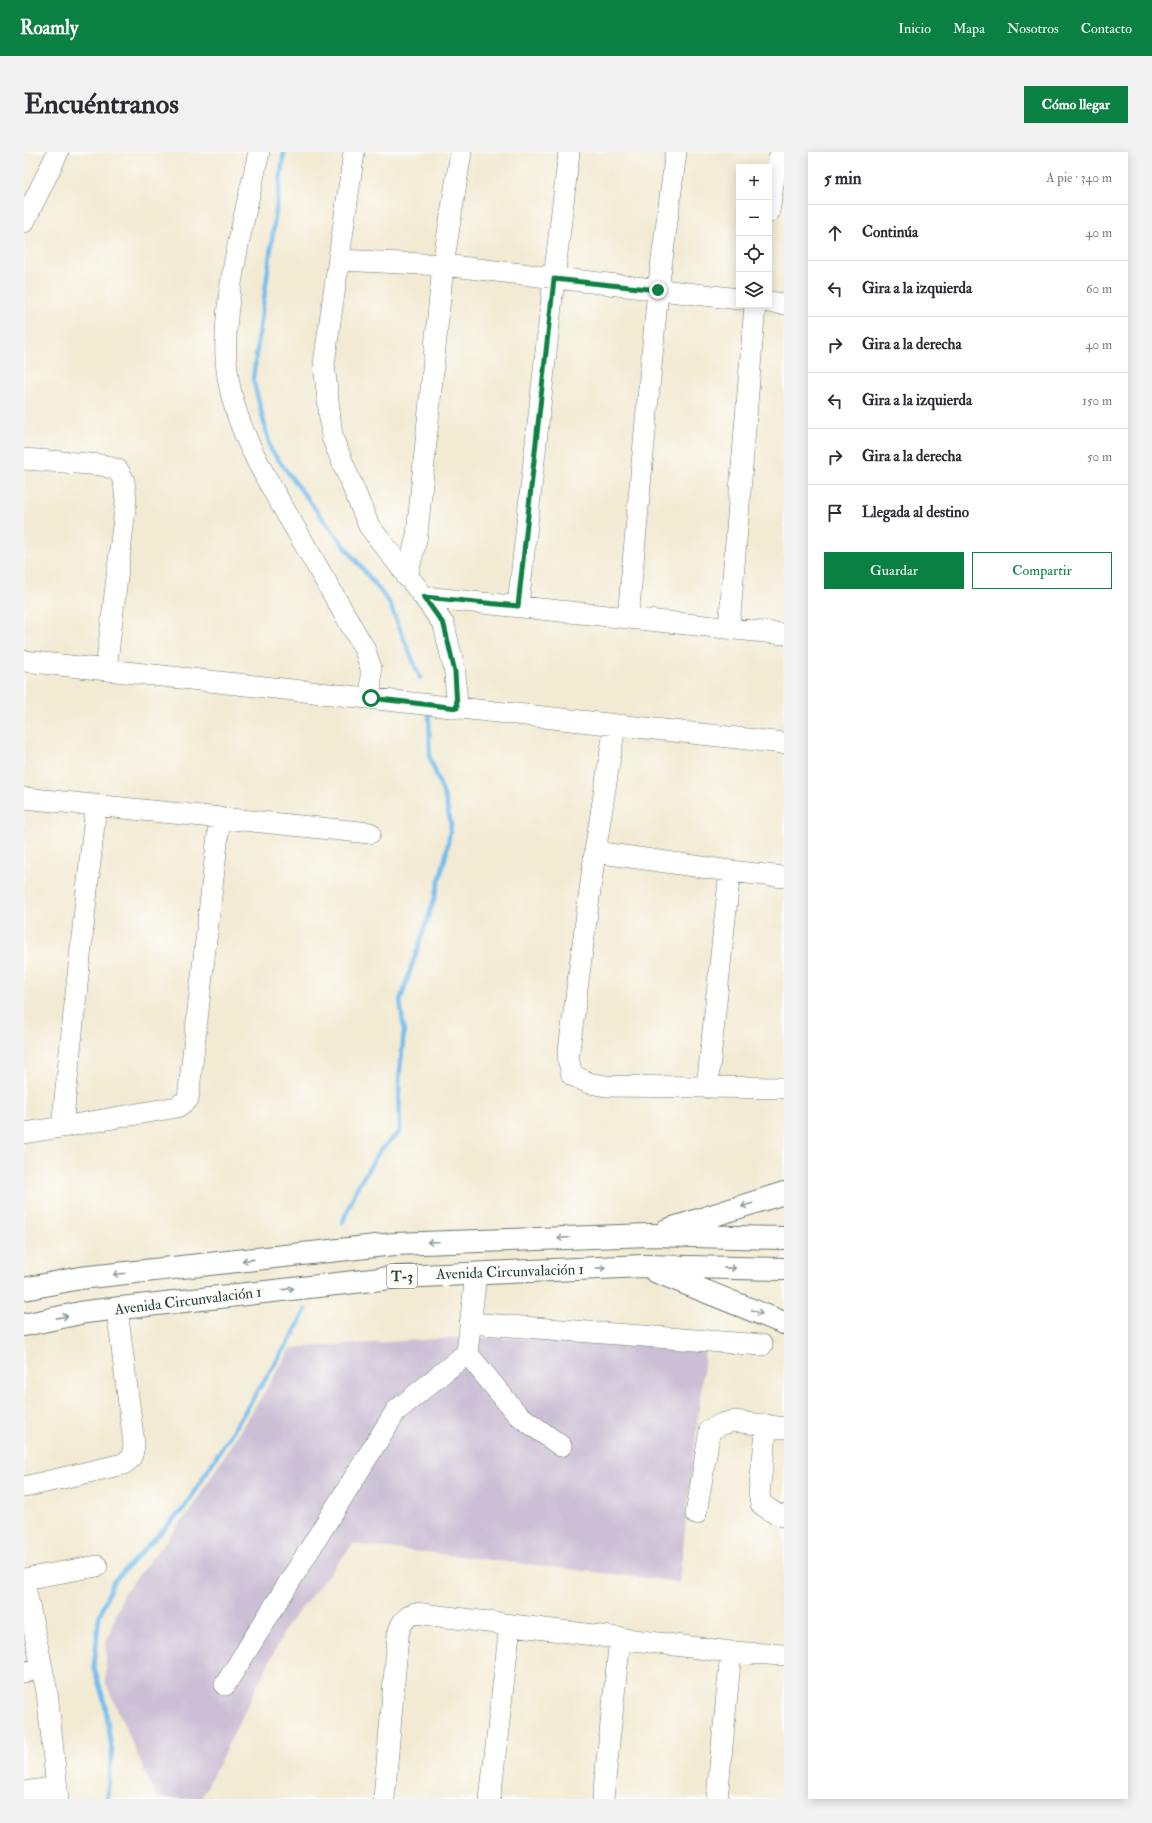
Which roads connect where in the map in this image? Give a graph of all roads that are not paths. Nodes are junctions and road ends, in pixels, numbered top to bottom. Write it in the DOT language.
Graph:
graph roads {
  1 [pos="58,152"];
  2 [pos="259,152"];
  3 [pos="354,152"];
  4 [pos="461,152"];
  5 [pos="570,152"];
  6 [pos="676,152"];
  7 [pos="781,152"];
  8 [pos="771,200"];
  9 [pos="24,222"];
  10 [pos="339,260"];
  11 [pos="443,265"];
  12 [pos="554,279"];
  13 [pos="658,290"];
  14 [pos="736,299"];
  15 [pos="772,302"];
  16 [pos="784,304"];
  17 [pos="755,308"];
  18 [pos="24,459"];
  19 [pos="407,577"];
  20 [pos="424,597"];
  21 [pos="518,606"];
  22 [pos="628,617"];
  23 [pos="729,628"];
  24 [pos="784,634"];
  25 [pos="24,661"];
  26 [pos="106,670"];
  27 [pos="371,698"];
  28 [pos="457,708"];
  29 [pos="615,725"];
  30 [pos="784,742"];
  31 [pos="24,798"];
  32 [pos="96,805"];
  33 [pos="220,817"];
  34 [pos="370,833"];
  35 [pos="595,852"];
  36 [pos="730,871"];
  37 [pos="784,877"];
  38 [pos="707,1088"];
  39 [pos="784,1088"];
  40 [pos="62,1127"];
  41 [pos="24,1133"];
  42 [pos="784,1193"];
  43 [pos="649,1236"];
  44 [pos="784,1238"];
  45 [pos="643,1266"];
  46 [pos="784,1269"];
  47 [pos="476,1274"];
  48 [pos="24,1288"];
  49 [pos="117,1309"];
  50 [pos="470,1323"];
  51 [pos="784,1323"];
  52 [pos="24,1325"];
  53 [pos="762,1345"];
  54 [pos="467,1353"];
  55 [pos="775,1427"];
  56 [pos="561,1446"];
  57 [pos="24,1487"];
  58 [pos="696,1514"];
  59 [pos="784,1516"];
  60 [pos="97,1566"];
  61 [pos="24,1581"];
  62 [pos="510,1625"];
  63 [pos="620,1638"];
  64 [pos="731,1652"];
  65 [pos="784,1656"];
  66 [pos="33,1670"];
  67 [pos="225,1685"];
  68 [pos="24,1792"];
  69 [pos="57,1793"];
  70 [pos="384,1799"];
  71 [pos="490,1799"];
  72 [pos="603,1799"];
  73 [pos="717,1799"];
  1 -- 9 [label="street"];
  2 -- 27 [label="street"];
  3 -- 10 [label="street"];
  4 -- 11 [label="street"];
  5 -- 12 [label="street"];
  6 -- 13 [label="street"];
  7 -- 8 [label="street"];
  10 -- 11 [label="street"];
  10 -- 19 [label="street"];
  11 -- 12 [label="street"];
  11 -- 19 [label="street"];
  12 -- 13 [label="street"];
  12 -- 21 [label="street"];
  13 -- 14 [label="street"];
  13 -- 22 [label="street"];
  15 -- 16 [label="street"];
  17 -- 23 [label="street"];
  18 -- 26 [label="street"];
  19 -- 20 [label="street"];
  20 -- 21 [label="street"];
  20 -- 28 [label="street"];
  21 -- 22 [label="street"];
  22 -- 23 [label="street"];
  23 -- 24 [label="street"];
  25 -- 26 [label="street"];
  26 -- 27 [label="street"];
  27 -- 28 [label="street"];
  28 -- 29 [label="street"];
  29 -- 30 [label="street"];
  29 -- 35 [label="street"];
  31 -- 32 [label="street"];
  32 -- 33 [label="street"];
  32 -- 40 [label="street"];
  33 -- 34 [label="street"];
  33 -- 40 [label="street"];
  35 -- 36 [label="street"];
  35 -- 38 [label="street"];
  36 -- 37 [label="street"];
  36 -- 38 [label="street"];
  38 -- 39 [label="street"];
  40 -- 41 [label="street"];
  42 -- 43 [label="main road, one-way"];
  43 -- 44 [label="main road, T-3"];
  43 -- 48 [label="main road, T-3, one-way"];
  45 -- 46 [label="main road, Avenida Circunvalación 1 / T-3, one-way"];
  47 -- 45 [label="main road, Avenida Circunvalación 1 / T-3, one-way"];
  45 -- 51 [label="main road, one-way"];
  49 -- 47 [label="main road, Avenida Circunvalación 1 / T-3, one-way"];
  47 -- 50 [label="street"];
  52 -- 49 [label="main road, Avenida Circunvalación 1 / T-3, one-way"];
  49 -- 57 [label="street"];
  50 -- 53 [label="street"];
  50 -- 54 [label="street"];
  54 -- 56 [label="street"];
  54 -- 67 [label="street"];
  55 -- 58 [label="street"];
  55 -- 59 [label="street"];
  60 -- 61 [label="street"];
  61 -- 66 [label="street"];
  62 -- 63 [label="street"];
  62 -- 70 [label="street"];
  62 -- 71 [label="street"];
  63 -- 64 [label="street"];
  63 -- 72 [label="street"];
  64 -- 65 [label="street"];
  64 -- 73 [label="street"];
  66 -- 69 [label="street"];
  68 -- 69 [label="street"];
}
